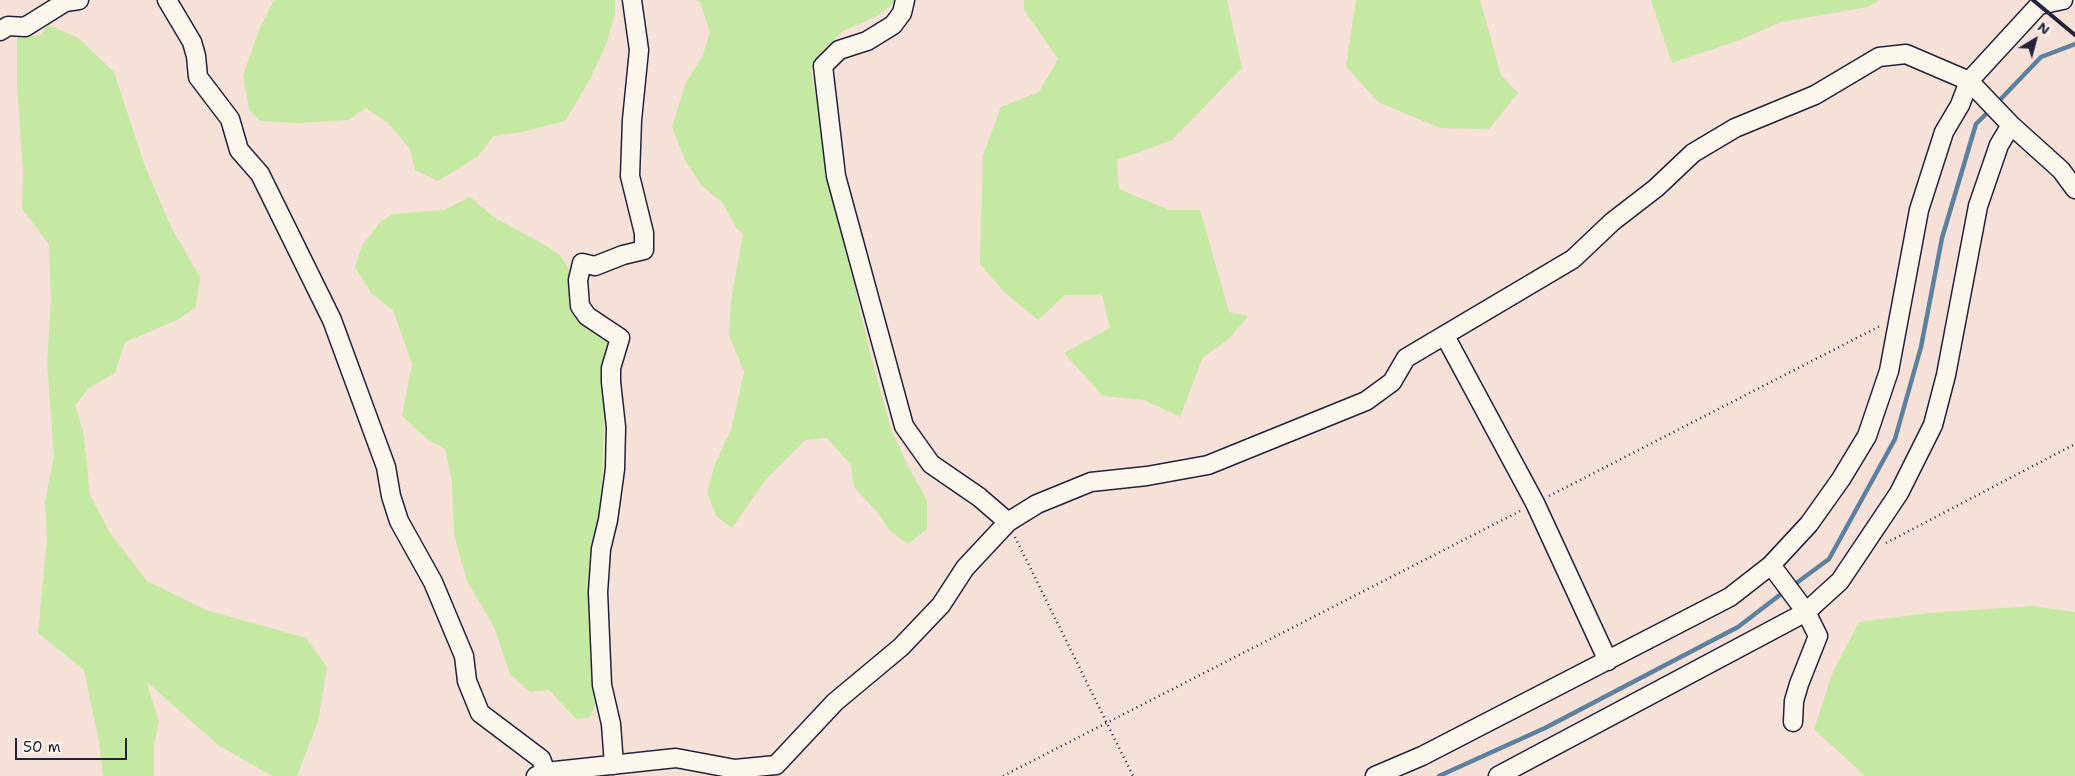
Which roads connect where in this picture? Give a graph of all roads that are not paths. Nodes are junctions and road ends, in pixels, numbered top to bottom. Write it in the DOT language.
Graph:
graph roads {
  1 [pos="79,0"];
  2 [pos="167,0"];
  3 [pos="632,0"];
  4 [pos="906,0"];
  5 [pos="2064,0"];
  6 [pos="0,31"];
  7 [pos="1972,83"];
  8 [pos="2006,119"];
  9 [pos="2075,190"];
  10 [pos="1445,336"];
  11 [pos="1008,522"];
  12 [pos="1771,565"];
  13 [pos="1806,612"];
  14 [pos="1608,660"];
  15 [pos="1792,722"];
  16 [pos="614,765"];
  17 [pos="541,774"];
  18 [pos="1375,776"];
  19 [pos="1498,776"];
  1 -- 6 [label="street"];
  2 -- 17 [label="street"];
  3 -- 16 [label="street"];
  4 -- 11 [label="street"];
  5 -- 7 [label="street"];
  7 -- 8 [label="street"];
  7 -- 10 [label="street"];
  7 -- 12 [label="street"];
  8 -- 9 [label="street"];
  8 -- 13 [label="street"];
  10 -- 11 [label="street"];
  10 -- 14 [label="street"];
  11 -- 16 [label="street"];
  12 -- 13 [label="street"];
  12 -- 14 [label="street"];
  13 -- 15 [label="street"];
  13 -- 19 [label="street"];
  14 -- 18 [label="street"];
  16 -- 17 [label="street"];
}
